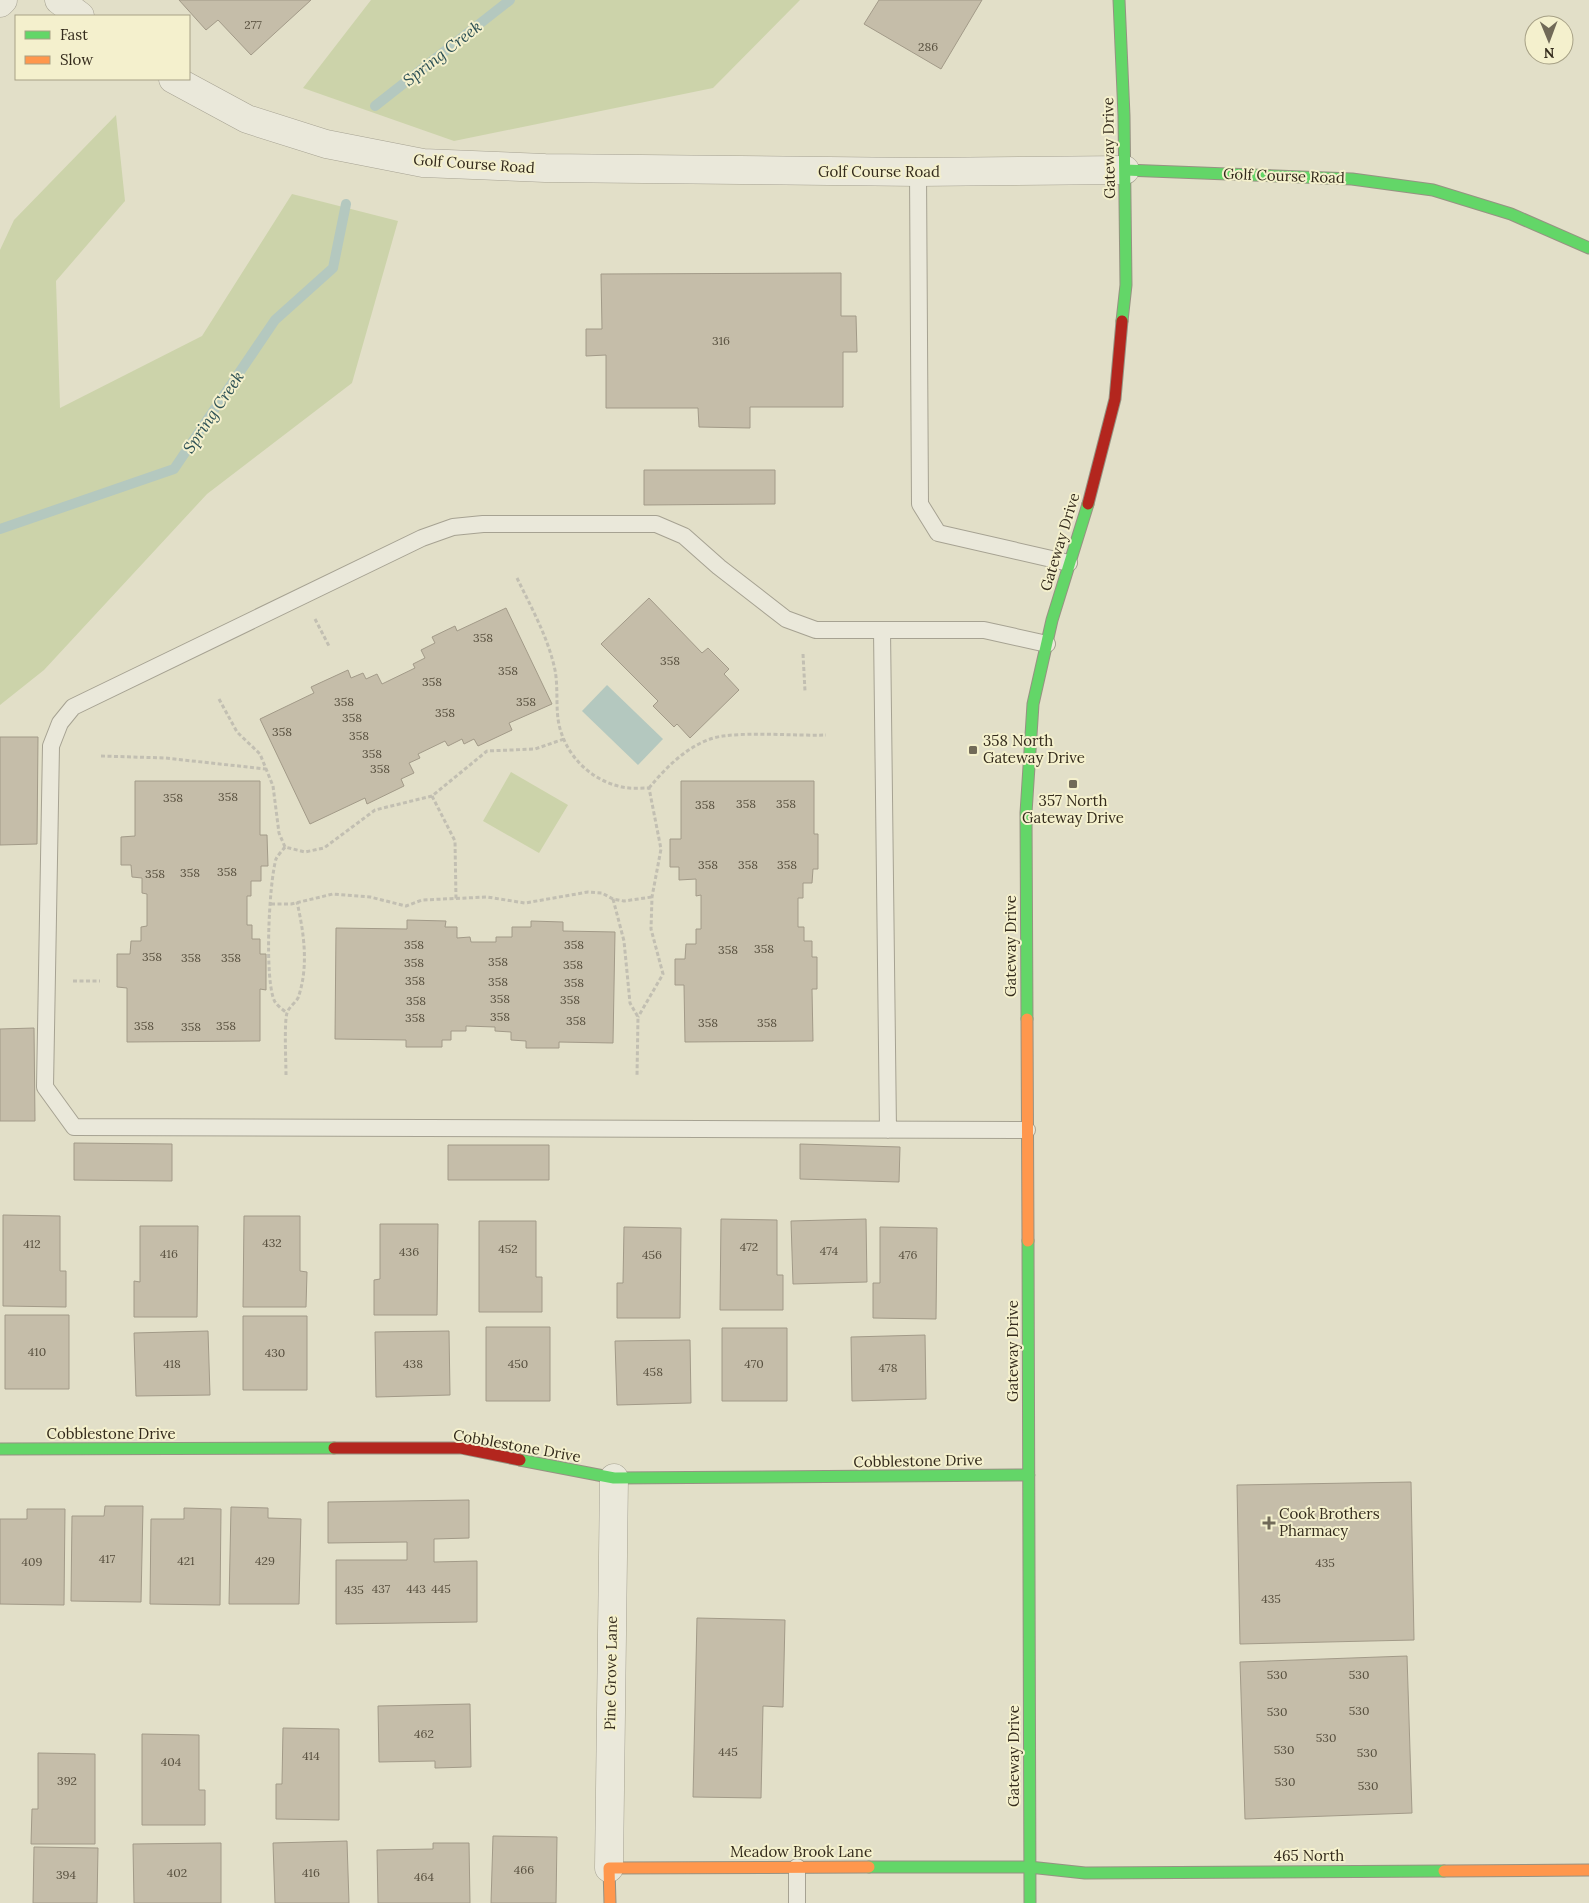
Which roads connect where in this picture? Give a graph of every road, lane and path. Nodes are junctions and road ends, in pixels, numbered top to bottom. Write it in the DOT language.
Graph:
graph roads {
  1 [pos="3,0"];
  2 [pos="59,0"];
  3 [pos="1119,0"];
  4 [pos="0,3"];
  5 [pos="79,15"];
  6 [pos="176,80"];
  7 [pos="1125,170"];
  8 [pos="918,172"];
  9 [pos="1589,248"];
  10 [pos="1069,563"];
  11 [pos="517,578"];
  12 [pos="802,625"];
  13 [pos="882,630"];
  14 [pos="1046,644"];
  15 [pos="805,691"];
  16 [pos="218,699"];
  17 [pos="826,735"];
  18 [pos="564,739"];
  19 [pos="101,756"];
  20 [pos="266,768"];
  21 [pos="649,788"];
  22 [pos="432,796"];
  23 [pos="285,847"];
  24 [pos="652,898"];
  25 [pos="456,899"];
  26 [pos="613,899"];
  27 [pos="297,902"];
  28 [pos="271,904"];
  29 [pos="286,1013"];
  30 [pos="638,1017"];
  31 [pos="286,1075"];
  32 [pos="637,1076"];
  33 [pos="888,1130"];
  34 [pos="1027,1130"];
  35 [pos="0,1449"];
  36 [pos="1029,1474"];
  37 [pos="614,1478"];
  38 [pos="797,1867"];
  39 [pos="1029,1867"];
  40 [pos="609,1868"];
  41 [pos="1589,1870"];
  42 [pos="610,1903"];
  43 [pos="797,1903"];
  44 [pos="1030,1903"];
  1 -- 4 [label="street"];
  2 -- 5 [label="street"];
  3 -- 7 [label="street, Gateway Drive"];
  6 -- 8 [label="street, Golf Course Road"];
  7 -- 8 [label="street, Golf Course Road"];
  7 -- 9 [label="street, Golf Course Road"];
  7 -- 10 [label="street, Gateway Drive"];
  8 -- 10 [label="lane"];
  10 -- 14 [label="street, Gateway Drive"];
  11 -- 18 [label="path"];
  12 -- 13 [label="lane"];
  12 -- 15 [label="path"];
  12 -- 33 [label="lane"];
  13 -- 14 [label="lane"];
  13 -- 33 [label="lane"];
  14 -- 34 [label="street, Gateway Drive"];
  16 -- 20 [label="path"];
  17 -- 21 [label="path"];
  18 -- 21 [label="path"];
  18 -- 22 [label="path"];
  19 -- 20 [label="path"];
  20 -- 23 [label="path"];
  21 -- 24 [label="path"];
  22 -- 23 [label="path"];
  22 -- 25 [label="path"];
  23 -- 28 [label="path"];
  24 -- 26 [label="path"];
  24 -- 30 [label="path"];
  25 -- 26 [label="path"];
  25 -- 27 [label="path"];
  26 -- 30 [label="path"];
  27 -- 28 [label="path"];
  27 -- 29 [label="path"];
  28 -- 29 [label="path"];
  29 -- 31 [label="path"];
  30 -- 32 [label="path"];
  33 -- 34 [label="lane"];
  34 -- 36 [label="street, Gateway Drive"];
  35 -- 37 [label="street, Cobblestone Drive"];
  36 -- 37 [label="street, Cobblestone Drive"];
  36 -- 39 [label="street, Gateway Drive"];
  37 -- 40 [label="street, Pine Grove Lane"];
  38 -- 39 [label="street, Meadow Brook Lane"];
  38 -- 40 [label="street, Meadow Brook Lane"];
  38 -- 43 [label="lane"];
  39 -- 41 [label="street, 465 North"];
  39 -- 44 [label="street, Gateway Drive"];
  40 -- 42 [label="street"];
}
